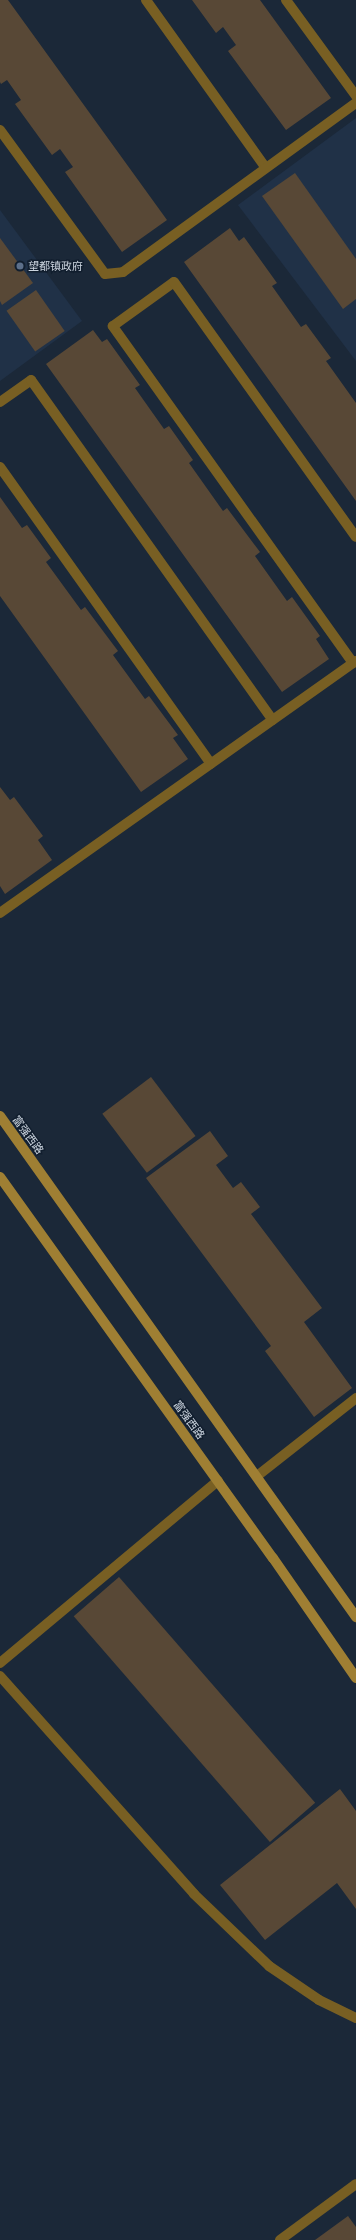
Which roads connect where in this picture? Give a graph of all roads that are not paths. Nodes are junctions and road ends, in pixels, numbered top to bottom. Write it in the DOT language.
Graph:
graph roads {
  1 [pos="146,0"];
  2 [pos="286,0"];
  3 [pos="356,96"];
  4 [pos="356,103"];
  5 [pos="0,130"];
  6 [pos="266,168"];
  7 [pos="0,402"];
  8 [pos="0,467"];
  9 [pos="356,537"];
  10 [pos="355,662"];
  11 [pos="274,720"];
  12 [pos="212,764"];
  13 [pos="0,913"];
  14 [pos="0,1116"];
  15 [pos="0,1177"];
  16 [pos="356,1398"];
  17 [pos="257,1476"];
  18 [pos="218,1481"];
  19 [pos="356,1618"];
  20 [pos="0,1663"];
  21 [pos="0,1676"];
  22 [pos="356,1678"];
  23 [pos="356,2018"];
  24 [pos="356,2184"];
  25 [pos="280,2240"];
  1 -- 6 [label="street"];
  2 -- 3 [label="street"];
  4 -- 6 [label="street"];
  5 -- 6 [label="street"];
  7 -- 11 [label="street"];
  8 -- 12 [label="street"];
  9 -- 10 [label="street"];
  10 -- 11 [label="street"];
  11 -- 12 [label="street"];
  12 -- 13 [label="street"];
  14 -- 17 [label="main road, 富强西路"];
  15 -- 18 [label="main road, 富强西路"];
  16 -- 17 [label="street"];
  17 -- 19 [label="main road, 富强西路"];
  18 -- 20 [label="street"];
  18 -- 22 [label="main road, 富强西路"];
  21 -- 23 [label="street"];
  24 -- 25 [label="street"];
}
